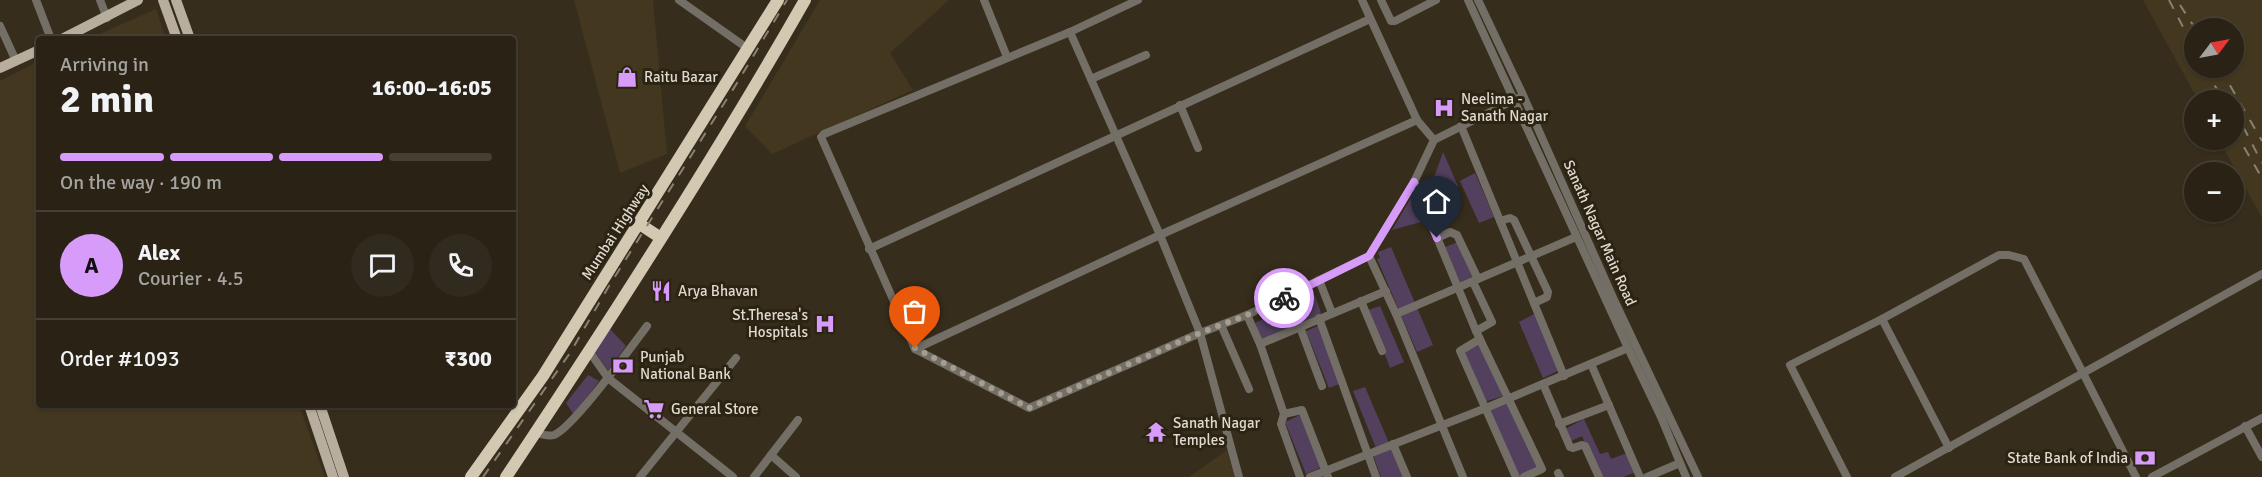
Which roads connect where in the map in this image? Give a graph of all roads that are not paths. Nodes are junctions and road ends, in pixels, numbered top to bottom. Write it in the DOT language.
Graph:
graph roads {
  1 [pos="36,0"];
  2 [pos="100,0"];
  3 [pos="138,0"];
  4 [pos="163,0"];
  5 [pos="176,0"];
  6 [pos="678,0"];
  7 [pos="778,0"];
  8 [pos="805,0"];
  9 [pos="1138,0"];
  10 [pos="1362,0"];
  11 [pos="1381,0"];
  12 [pos="1436,0"];
  13 [pos="1468,0"];
  14 [pos="1478,0"];
  15 [pos="988,1"];
  16 [pos="107,18"];
  17 [pos="1370,19"];
  18 [pos="0,26"];
  19 [pos="1070,32"];
  20 [pos="50,36"];
  21 [pos="68,36"];
  22 [pos="176,36"];
  23 [pos="189,36"];
  24 [pos="747,48"];
  25 [pos="36,51"];
  26 [pos="1146,55"];
  27 [pos="1007,57"];
  28 [pos="16,61"];
  29 [pos="0,68"];
  30 [pos="1091,79"];
  31 [pos="1523,95"];
  32 [pos="1515,100"];
  33 [pos="1180,105"];
  34 [pos="1417,120"];
  35 [pos="1461,126"];
  36 [pos="1115,135"];
  37 [pos="1434,140"];
  38 [pos="1198,148"];
  39 [pos="1414,182"];
  40 [pos="1500,220"];
  41 [pos="638,223"];
  42 [pos="1160,235"];
  43 [pos="1576,237"];
  44 [pos="661,238"];
  45 [pos="1437,238"];
  46 [pos="870,249"];
  47 [pos="1369,256"];
  48 [pos="1532,256"];
  49 [pos="1516,262"];
  50 [pos="2262,274"];
  51 [pos="1319,280"];
  52 [pos="1475,280"];
  53 [pos="1458,288"];
  54 [pos="1386,291"];
  55 [pos="1361,301"];
  56 [pos="1534,303"];
  57 [pos="1332,313"];
  58 [pos="1396,314"];
  59 [pos="1247,315"];
  60 [pos="1319,318"];
  61 [pos="1882,319"];
  62 [pos="1221,325"];
  63 [pos="647,326"];
  64 [pos="1299,327"];
  65 [pos="1200,333"];
  66 [pos="1478,335"];
  67 [pos="1260,344"];
  68 [pos="915,348"];
  69 [pos="1628,348"];
  70 [pos="589,351"];
  71 [pos="1382,351"];
  72 [pos="736,358"];
  73 [pos="1591,364"];
  74 [pos="2083,373"];
  75 [pos="1564,376"];
  76 [pos="608,378"];
  77 [pos="1543,384"];
  78 [pos="1322,386"];
  79 [pos="1250,389"];
  80 [pos="1509,399"];
  81 [pos="1609,405"];
  82 [pos="310,408"];
  83 [pos="321,408"];
  84 [pos="1486,408"];
  85 [pos="1284,414"];
  86 [pos="2262,418"];
  87 [pos="798,420"];
  88 [pos="1559,424"];
  89 [pos="1442,426"];
  90 [pos="2245,426"];
  91 [pos="536,433"];
  92 [pos="676,433"];
  93 [pos="1393,444"];
  94 [pos="1949,448"];
  95 [pos="1367,453"];
  96 [pos="771,455"];
  97 [pos="2262,457"];
  98 [pos="1680,464"];
  99 [pos="2167,473"];
  100 [pos="1327,474"];
  101 [pos="1530,476"];
  102 [pos="333,477"];
  103 [pos="344,477"];
  104 [pos="471,477"];
  105 [pos="506,477"];
  106 [pos="640,477"];
  107 [pos="733,477"];
  108 [pos="754,477"];
  109 [pos="796,477"];
  110 [pos="1239,477"];
  111 [pos="1300,477"];
  112 [pos="1310,477"];
  113 [pos="1376,477"];
  114 [pos="1407,477"];
  115 [pos="1463,477"];
  116 [pos="1516,477"];
  117 [pos="1599,477"];
  118 [pos="1640,477"];
  119 [pos="1647,477"];
  120 [pos="1686,477"];
  121 [pos="1698,477"];
  122 [pos="1847,477"];
  123 [pos="1895,477"];
  124 [pos="2136,477"];
  125 [pos="2152,477"];
  1 -- 20 [label="street"];
  2 -- 16 [label="street"];
  3 -- 16 [label="main road"];
  4 -- 22 [label="main road"];
  5 -- 23 [label="main road"];
  6 -- 24 [label="street"];
  7 -- 24 [label="highway, Mumbai Highway"];
  8 -- 44 [label="highway"];
  9 -- 19 [label="street"];
  10 -- 17 [label="street"];
  11 -- 12 [label="street"];
  13 -- 32 [label="street"];
  14 -- 31 [label="street, Sanath Nagar Main Road"];
  15 -- 27 [label="street"];
  16 -- 21 [label="main road"];
  17 -- 33 [label="street"];
  17 -- 34 [label="street"];
  18 -- 28 [label="street"];
  19 -- 27 [label="street"];
  19 -- 30 [label="street"];
  24 -- 41 [label="highway, Mumbai Highway"];
  25 -- 28 [label="main road"];
  26 -- 30 [label="street"];
  27 -- 46 [label="street"];
  28 -- 29 [label="main road"];
  30 -- 36 [label="street"];
  31 -- 32 [label="street"];
  31 -- 121 [label="street, Sanath Nagar Main Road"];
  32 -- 35 [label="street"];
  32 -- 43 [label="street"];
  33 -- 36 [label="street"];
  33 -- 38 [label="street"];
  34 -- 37 [label="street"];
  34 -- 42 [label="street"];
  35 -- 37 [label="street"];
  35 -- 40 [label="street"];
  36 -- 42 [label="street"];
  36 -- 46 [label="street"];
  37 -- 39 [label="street"];
  39 -- 45 [label="street"];
  39 -- 47 [label="street"];
  40 -- 48 [label="street"];
  40 -- 49 [label="street"];
  41 -- 44 [label="highway"];
  41 -- 104 [label="highway, Mumbai Highway"];
  42 -- 65 [label="street"];
  42 -- 68 [label="street"];
  43 -- 48 [label="street"];
  43 -- 69 [label="street"];
  44 -- 70 [label="highway"];
  45 -- 52 [label="street"];
  45 -- 53 [label="street"];
  46 -- 68 [label="street"];
  47 -- 51 [label="street"];
  47 -- 54 [label="street"];
  48 -- 49 [label="street"];
  48 -- 56 [label="street"];
  49 -- 52 [label="street"];
  49 -- 56 [label="street"];
  50 -- 74 [label="street"];
  51 -- 57 [label="street"];
  51 -- 59 [label="street"];
  52 -- 53 [label="street"];
  52 -- 66 [label="street"];
  53 -- 58 [label="street"];
  53 -- 66 [label="street"];
  54 -- 55 [label="street"];
  54 -- 58 [label="street"];
  55 -- 57 [label="street"];
  55 -- 71 [label="street"];
  56 -- 75 [label="street"];
  57 -- 60 [label="street"];
  58 -- 89 [label="street"];
  59 -- 62 [label="street"];
  59 -- 67 [label="street"];
  60 -- 64 [label="street"];
  60 -- 95 [label="street"];
  61 -- 74 [label="street"];
  61 -- 94 [label="street"];
  61 -- 122 [label="street"];
  62 -- 65 [label="street"];
  62 -- 79 [label="street"];
  63 -- 76 [label="street"];
  64 -- 67 [label="street"];
  64 -- 78 [label="street"];
  65 -- 68 [label="street"];
  65 -- 110 [label="street"];
  66 -- 80 [label="street"];
  66 -- 84 [label="street"];
  67 -- 85 [label="street"];
  69 -- 73 [label="street"];
  69 -- 98 [label="street"];
  70 -- 76 [label="street"];
  70 -- 91 [label="highway"];
  72 -- 92 [label="street"];
  73 -- 75 [label="street"];
  73 -- 81 [label="street"];
  74 -- 94 [label="street"];
  74 -- 124 [label="street"];
  75 -- 77 [label="street"];
  76 -- 91 [label="street"];
  76 -- 92 [label="street"];
  77 -- 80 [label="street"];
  77 -- 88 [label="street"];
  80 -- 84 [label="street"];
  80 -- 101 [label="street"];
  81 -- 88 [label="street"];
  81 -- 118 [label="street"];
  82 -- 102 [label="main road"];
  83 -- 103 [label="main road"];
  84 -- 89 [label="street"];
  84 -- 116 [label="street"];
  85 -- 100 [label="street"];
  85 -- 111 [label="street"];
  86 -- 90 [label="street"];
  87 -- 96 [label="street"];
  88 -- 117 [label="street"];
  89 -- 93 [label="street"];
  89 -- 115 [label="street"];
  90 -- 97 [label="street"];
  90 -- 99 [label="street"];
  91 -- 105 [label="highway"];
  92 -- 106 [label="street"];
  92 -- 107 [label="street"];
  93 -- 95 [label="street"];
  93 -- 114 [label="street"];
  94 -- 123 [label="street"];
  95 -- 100 [label="street"];
  95 -- 113 [label="street"];
  96 -- 108 [label="street"];
  96 -- 109 [label="street"];
  98 -- 119 [label="street"];
  98 -- 120 [label="street"];
  99 -- 125 [label="street"];
  100 -- 112 [label="street"];
}
